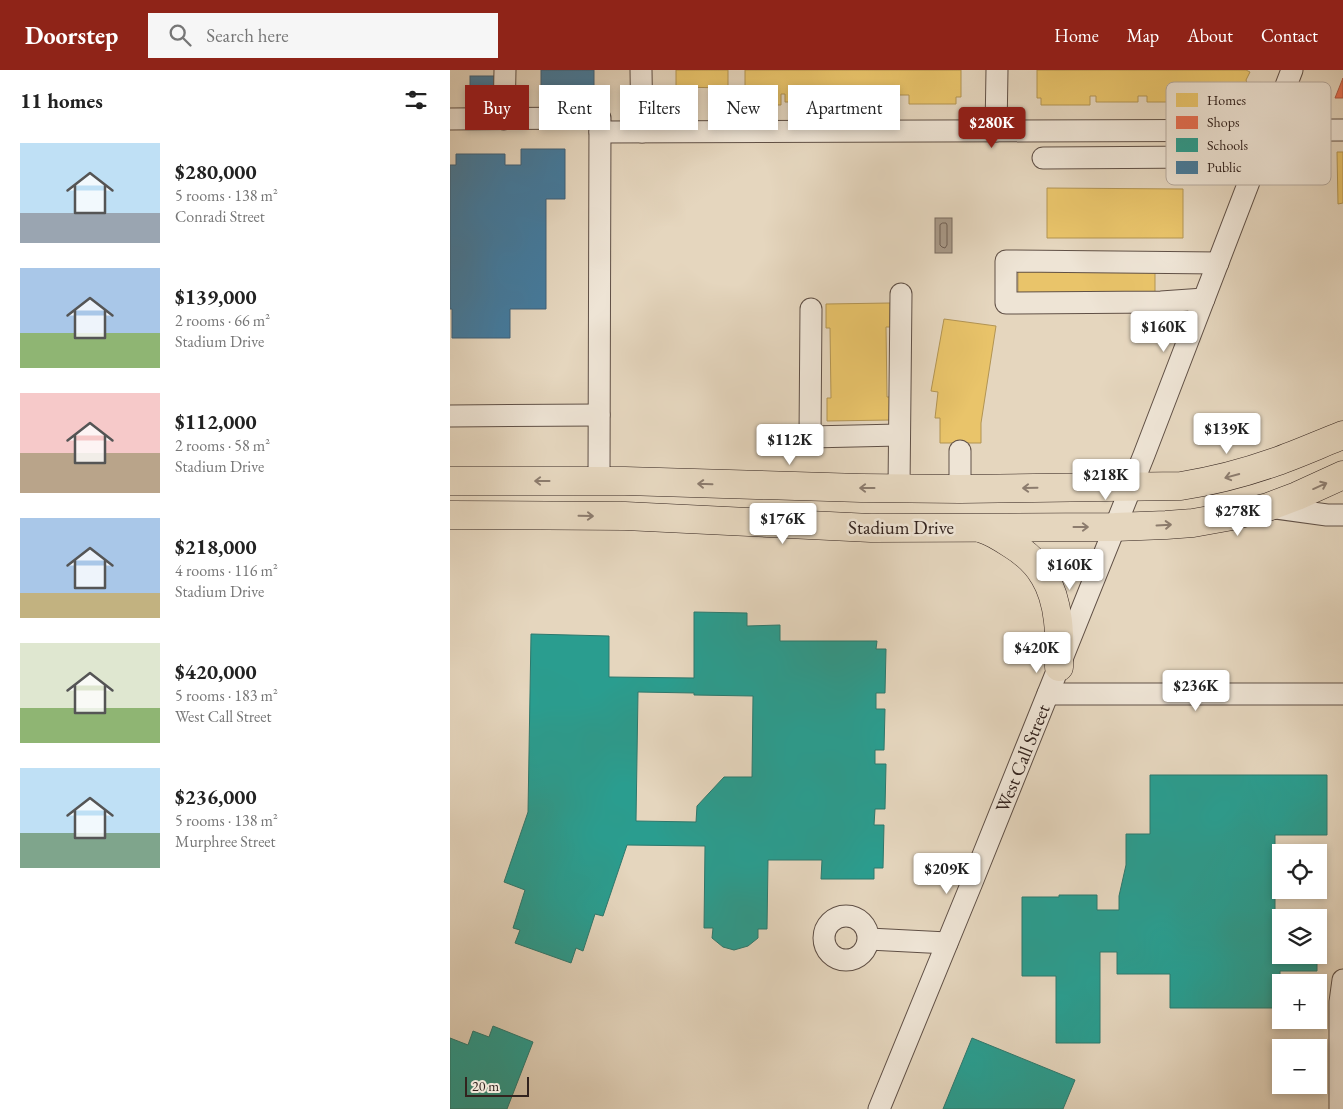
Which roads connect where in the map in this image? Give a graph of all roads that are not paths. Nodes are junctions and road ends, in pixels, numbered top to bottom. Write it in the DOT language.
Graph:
graph roads {
  1 [pos="505,70"];
  2 [pos="641,70"];
  3 [pos="997,70"];
  4 [pos="1292,70"];
  5 [pos="1287,82"];
  6 [pos="505,85"];
  7 [pos="450,119"];
  8 [pos="465,119"];
  9 [pos="529,119"];
  10 [pos="996,131"];
  11 [pos="1102,131"];
  12 [pos="1166,131"];
  13 [pos="600,132"];
  14 [pos="642,132"];
  15 [pos="1166,157"];
  16 [pos="1043,158"];
  17 [pos="1103,158"];
  18 [pos="1248,185"];
  19 [pos="1218,263"];
  20 [pos="901,294"];
  21 [pos="1204,299"];
  22 [pos="811,309"];
  23 [pos="599,415"];
  24 [pos="450,416"];
  25 [pos="899,435"];
  26 [pos="1343,435"];
  27 [pos="960,450"];
  28 [pos="1343,475"];
  29 [pos="450,481"];
  30 [pos="599,481"];
  31 [pos="1131,487"];
  32 [pos="899,488"];
  33 [pos="960,489"];
  34 [pos="1268,507"];
  35 [pos="450,515"];
  36 [pos="1343,515"];
  37 [pos="1115,527"];
  38 [pos="977,528"];
  39 [pos="1059,668"];
  40 [pos="1048,694"];
  41 [pos="1343,694"];
  42 [pos="868,939"];
  43 [pos="947,943"];
  44 [pos="1343,980"];
  45 [pos="879,1109"];
  46 [pos="1340,1109"];
  1 -- 6 [label="street"];
  2 -- 14 [label="street"];
  3 -- 10 [label="street"];
  4 -- 5 [label="street, West Call Street"];
  7 -- 8 [label="street"];
  9 -- 13 [label="street"];
  10 -- 11 [label="street"];
  10 -- 14 [label="street"];
  11 -- 12 [label="street"];
  11 -- 17 [label="street"];
  13 -- 14 [label="street"];
  13 -- 23 [label="street"];
  15 -- 17 [label="street"];
  16 -- 17 [label="street"];
  18 -- 19 [label="street, West Call Street"];
  19 -- 21 [label="street, West Call Street"];
  19 -- 21 [label="street"];
  20 -- 25 [label="street"];
  21 -- 31 [label="street, West Call Street"];
  22 -- 25 [label="street"];
  23 -- 24 [label="street"];
  23 -- 30 [label="street"];
  25 -- 32 [label="street"];
  26 -- 31 [label="main road, Stadium Drive, one-way"];
  27 -- 33 [label="street"];
  34 -- 28 [label="main road, Stadium Drive, one-way"];
  30 -- 29 [label="main road, Stadium Drive, one-way"];
  32 -- 30 [label="main road, Stadium Drive, one-way"];
  31 -- 33 [label="main road, Stadium Drive, one-way"];
  31 -- 37 [label="street, West Call Street"];
  32 -- 33 [label="main road, Stadium Drive"];
  34 -- 36 [label="street"];
  37 -- 34 [label="main road, Stadium Drive, one-way"];
  35 -- 38 [label="main road, Stadium Drive, one-way"];
  38 -- 37 [label="main road, Stadium Drive, one-way"];
  37 -- 39 [label="street, West Call Street"];
  38 -- 39 [label="main road"];
  39 -- 40 [label="street, West Call Street"];
  40 -- 41 [label="street"];
  40 -- 43 [label="street, West Call Street"];
  42 -- 43 [label="street"];
  43 -- 45 [label="street, West Call Street"];
  44 -- 46 [label="street"];
}
